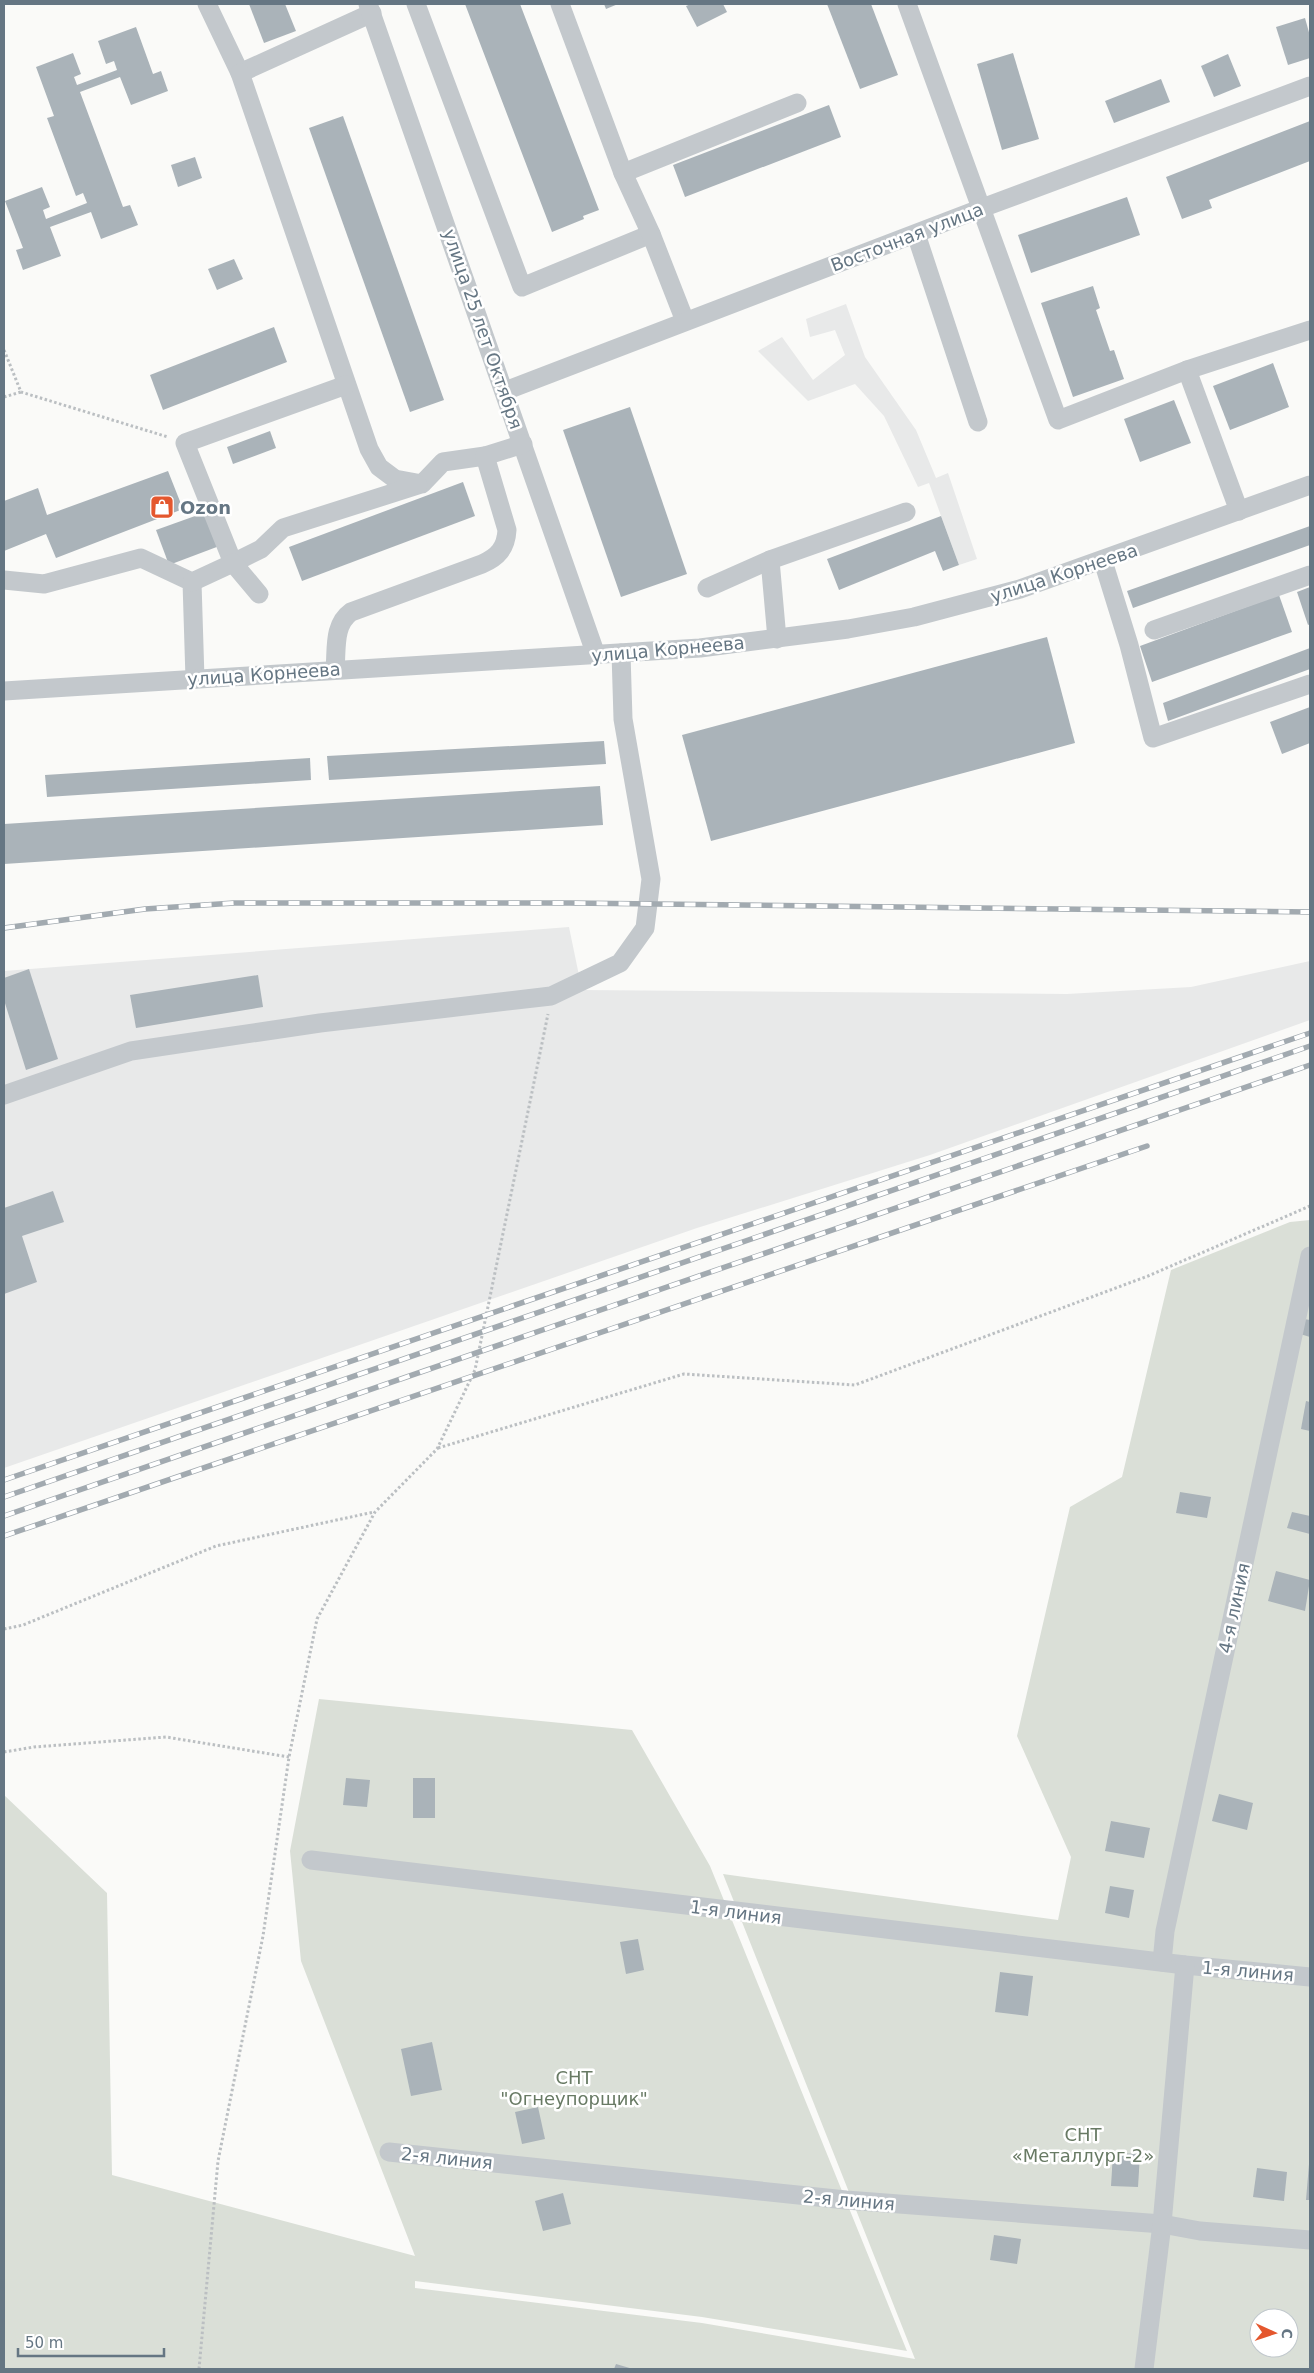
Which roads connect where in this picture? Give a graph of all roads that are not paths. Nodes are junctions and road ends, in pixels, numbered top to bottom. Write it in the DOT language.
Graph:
graph roads {
  1 [pos="207,4"];
  2 [pos="416,4"];
  3 [pos="560,4"];
  4 [pos="907,4"];
  5 [pos="370,9"];
  6 [pos="240,73"];
  7 [pos="1310,86"];
  8 [pos="797,103"];
  9 [pos="623,173"];
  10 [pos="982,208"];
  11 [pos="651,234"];
  12 [pos="916,234"];
  13 [pos="685,321"];
  14 [pos="1310,330"];
  15 [pos="1187,370"];
  16 [pos="346,385"];
  17 [pos="505,391"];
  18 [pos="978,422"];
  19 [pos="523,444"];
  20 [pos="485,456"];
  21 [pos="422,484"];
  22 [pos="1310,485"];
  23 [pos="1239,511"];
  24 [pos="906,512"];
  25 [pos="770,560"];
  26 [pos="1103,561"];
  27 [pos="233,563"];
  28 [pos="1310,575"];
  29 [pos="4,580"];
  30 [pos="192,582"];
  31 [pos="707,588"];
  32 [pos="259,594"];
  33 [pos="1154,630"];
  34 [pos="778,639"];
  35 [pos="621,654"];
  36 [pos="596,655"];
  37 [pos="335,669"];
  38 [pos="194,679"];
  39 [pos="1310,684"];
  40 [pos="4,691"];
  41 [pos="4,1095"];
  42 [pos="1310,1256"];
  43 [pos="311,1860"];
  44 [pos="1162,1962"];
  45 [pos="1185,1966"];
  46 [pos="1310,1976"];
  47 [pos="389,2152"];
  48 [pos="1162,2224"];
  49 [pos="1310,2240"];
  50 [pos="1144,2369"];
  1 -- 6 [label="street"];
  2 -- 11 [label="street"];
  3 -- 9 [label="street"];
  4 -- 10 [label="street"];
  5 -- 6 [label="street"];
  5 -- 17 [label="street, улица 25 лет Октября"];
  6 -- 16 [label="street"];
  7 -- 10 [label="street, Восточная улица"];
  8 -- 9 [label="street"];
  9 -- 11 [label="street"];
  10 -- 12 [label="street, Восточная улица"];
  10 -- 15 [label="street"];
  11 -- 13 [label="street"];
  12 -- 13 [label="street, Восточная улица"];
  12 -- 18 [label="street"];
  13 -- 17 [label="street, Восточная улица"];
  14 -- 15 [label="street"];
  15 -- 23 [label="street"];
  16 -- 21 [label="street"];
  16 -- 27 [label="street"];
  17 -- 19 [label="street, улица 25 лет Октября"];
  19 -- 20 [label="street"];
  19 -- 36 [label="street, улица 25 лет Октября"];
  20 -- 21 [label="street"];
  20 -- 37 [label="street"];
  21 -- 27 [label="street"];
  22 -- 23 [label="street, улица Корнеева"];
  23 -- 26 [label="street, улица Корнеева"];
  24 -- 25 [label="street"];
  25 -- 31 [label="street"];
  25 -- 34 [label="street"];
  26 -- 34 [label="street, улица Корнеева"];
  26 -- 39 [label="street"];
  27 -- 30 [label="street"];
  27 -- 32 [label="street"];
  28 -- 33 [label="street"];
  29 -- 30 [label="street"];
  30 -- 38 [label="street"];
  34 -- 35 [label="street, улица Корнеева"];
  35 -- 36 [label="street, улица Корнеева"];
  35 -- 41 [label="street"];
  36 -- 37 [label="street, улица Корнеева"];
  37 -- 38 [label="street, улица Корнеева"];
  38 -- 40 [label="street, улица Корнеева"];
  42 -- 44 [label="street, 4-я линия"];
  43 -- 44 [label="street, 1-я линия"];
  44 -- 45 [label="street, 1-я линия"];
  45 -- 46 [label="street, 1-я линия"];
  45 -- 48 [label="street"];
  47 -- 48 [label="street, 2-я линия"];
  48 -- 49 [label="street, 2-я линия"];
  48 -- 50 [label="street"];
}
